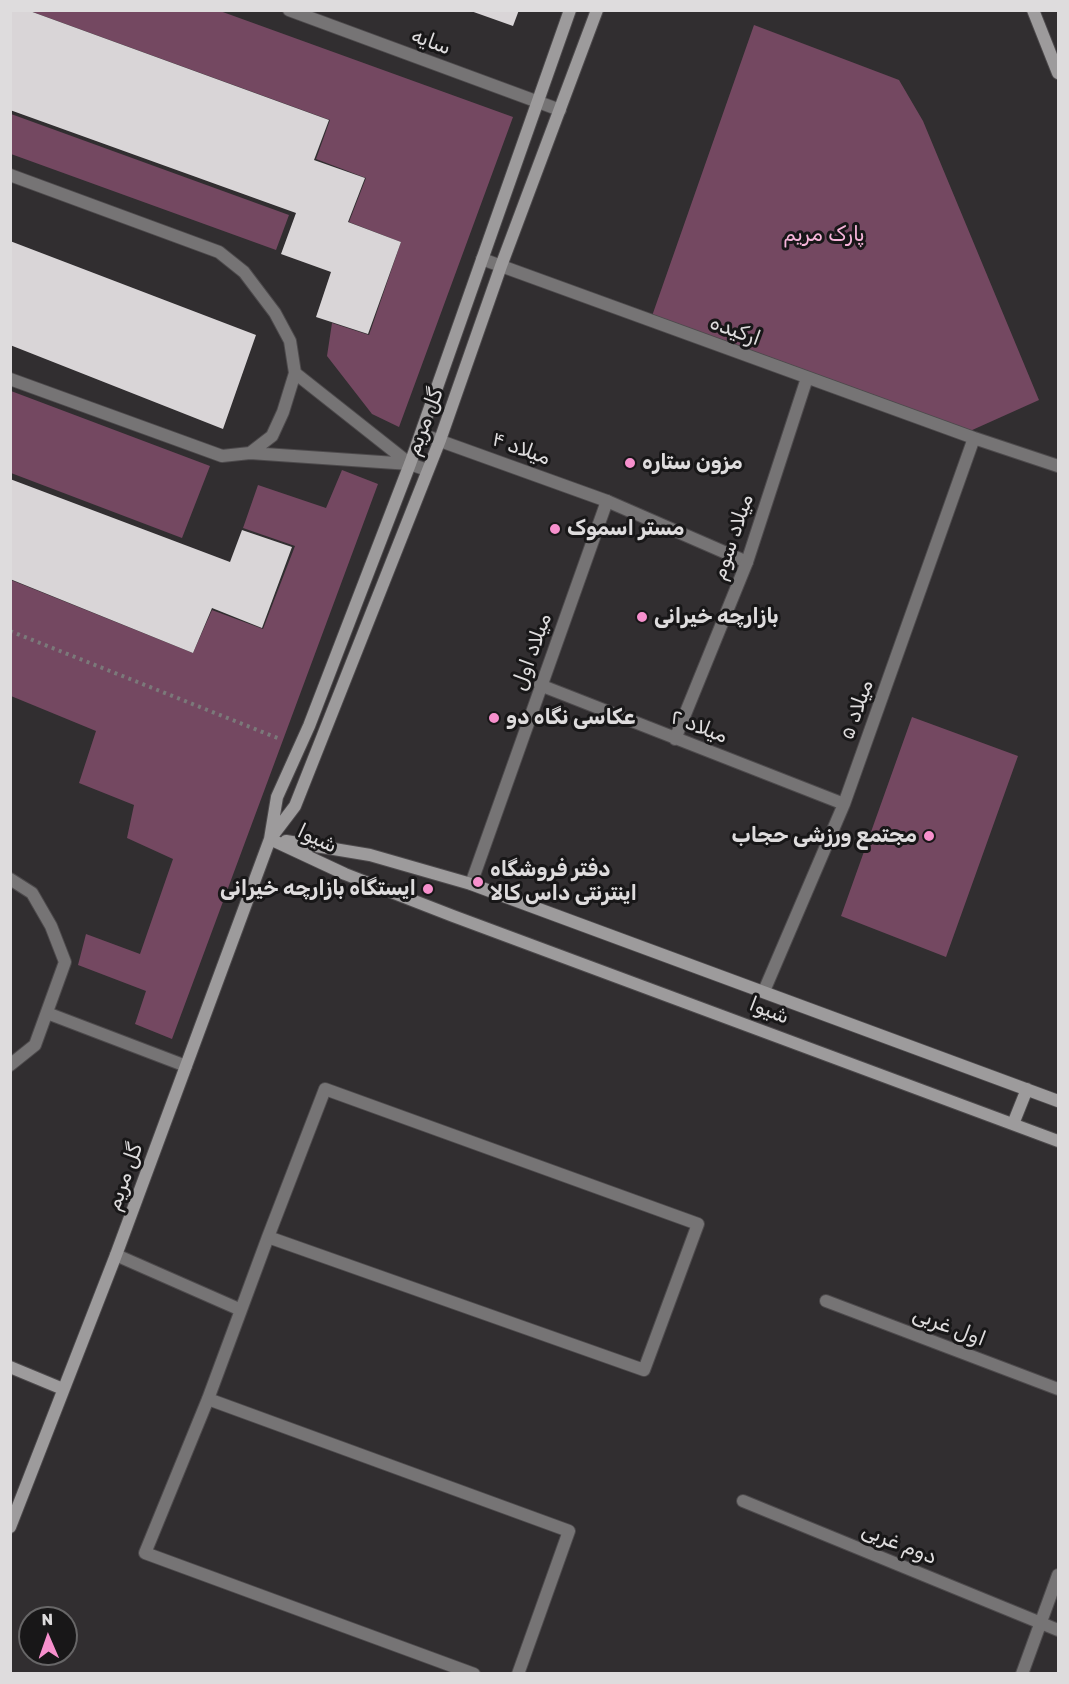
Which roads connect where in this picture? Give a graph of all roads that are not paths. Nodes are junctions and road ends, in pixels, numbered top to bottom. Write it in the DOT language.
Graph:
graph roads {
  1 [pos="289,10"];
  2 [pos="570,10"];
  3 [pos="597,10"];
  4 [pos="1033,10"];
  5 [pos="1059,73"];
  6 [pos="538,102"];
  7 [pos="560,110"];
  8 [pos="10,175"];
  9 [pos="482,259"];
  10 [pos="501,266"];
  11 [pos="296,372"];
  12 [pos="807,378"];
  13 [pos="10,379"];
  14 [pos="421,434"];
  15 [pos="974,438"];
  16 [pos="440,440"];
  17 [pos="250,453"];
  18 [pos="410,464"];
  19 [pos="1059,466"];
  20 [pos="427,470"];
  21 [pos="607,501"];
  22 [pos="747,562"];
  23 [pos="540,685"];
  24 [pos="675,739"];
  25 [pos="844,804"];
  26 [pos="270,839"];
  27 [pos="10,879"];
  28 [pos="471,884"];
  29 [pos="764,991"];
  30 [pos="47,1013"];
  31 [pos="10,1065"];
  32 [pos="186,1066"];
  33 [pos="1027,1089"];
  34 [pos="1059,1101"];
  35 [pos="1013,1124"];
  36 [pos="1059,1141"];
  37 [pos="268,1237"];
  38 [pos="116,1255"];
  39 [pos="826,1301"];
  40 [pos="241,1310"];
  41 [pos="10,1366"];
  42 [pos="63,1389"];
  43 [pos="1059,1389"];
  44 [pos="208,1399"];
  45 [pos="743,1501"];
  46 [pos="10,1527"];
  47 [pos="1059,1575"];
  48 [pos="1041,1624"];
  49 [pos="1059,1630"];
  50 [pos="474,1674"];
  51 [pos="518,1674"];
  52 [pos="1022,1674"];
  1 -- 6 [label="street, سایه"];
  2 -- 6 [label="street, گل مریم"];
  3 -- 7 [label="street, گل مریم"];
  4 -- 5 [label="street"];
  6 -- 7 [label="street, سایه"];
  6 -- 9 [label="street, گل مریم"];
  7 -- 10 [label="street, گل مریم"];
  8 -- 11 [label="street"];
  9 -- 10 [label="street, ارکیده"];
  9 -- 14 [label="street, گل مریم"];
  10 -- 12 [label="street, ارکیده"];
  10 -- 16 [label="street, گل مریم"];
  11 -- 17 [label="street"];
  11 -- 18 [label="street"];
  12 -- 15 [label="street, ارکیده"];
  12 -- 22 [label="street, میلاد سوم"];
  13 -- 17 [label="street"];
  14 -- 16 [label="street, میلاد ۴"];
  14 -- 18 [label="street, گل مریم"];
  15 -- 19 [label="street, ارکیده"];
  15 -- 25 [label="street, میلاد ۵"];
  16 -- 20 [label="street, گل مریم"];
  16 -- 21 [label="street, میلاد ۴"];
  17 -- 18 [label="street"];
  18 -- 20 [label="street"];
  18 -- 26 [label="street, گل مریم"];
  20 -- 26 [label="street, گل مریم"];
  21 -- 22 [label="street, میلاد ۴"];
  21 -- 23 [label="street, میلاد اول"];
  22 -- 24 [label="street, میلاد سوم"];
  23 -- 24 [label="street, میلاد ۲"];
  23 -- 28 [label="street, میلاد اول"];
  24 -- 25 [label="street, میلاد ۲"];
  25 -- 29 [label="street, میلاد ۵"];
  26 -- 28 [label="street, شیوا"];
  26 -- 32 [label="street, گل مریم"];
  26 -- 35 [label="street, شیوا"];
  27 -- 30 [label="street"];
  28 -- 29 [label="street, شیوا"];
  29 -- 33 [label="street, شیوا"];
  30 -- 31 [label="street"];
  30 -- 32 [label="street"];
  32 -- 38 [label="street, گل مریم"];
  33 -- 34 [label="street, شیوا"];
  33 -- 35 [label="street"];
  35 -- 36 [label="street, شیوا"];
  37 -- 37 [label="street"];
  37 -- 40 [label="street"];
  38 -- 40 [label="street"];
  38 -- 42 [label="street, گل مریم"];
  39 -- 43 [label="street, اول غربی"];
  40 -- 44 [label="street"];
  41 -- 42 [label="street"];
  42 -- 46 [label="street, گل مریم"];
  44 -- 50 [label="street"];
  44 -- 51 [label="street"];
  45 -- 48 [label="street, دوم غربی"];
  47 -- 48 [label="street"];
  48 -- 49 [label="street, دوم غربی"];
  48 -- 52 [label="street"];
}
